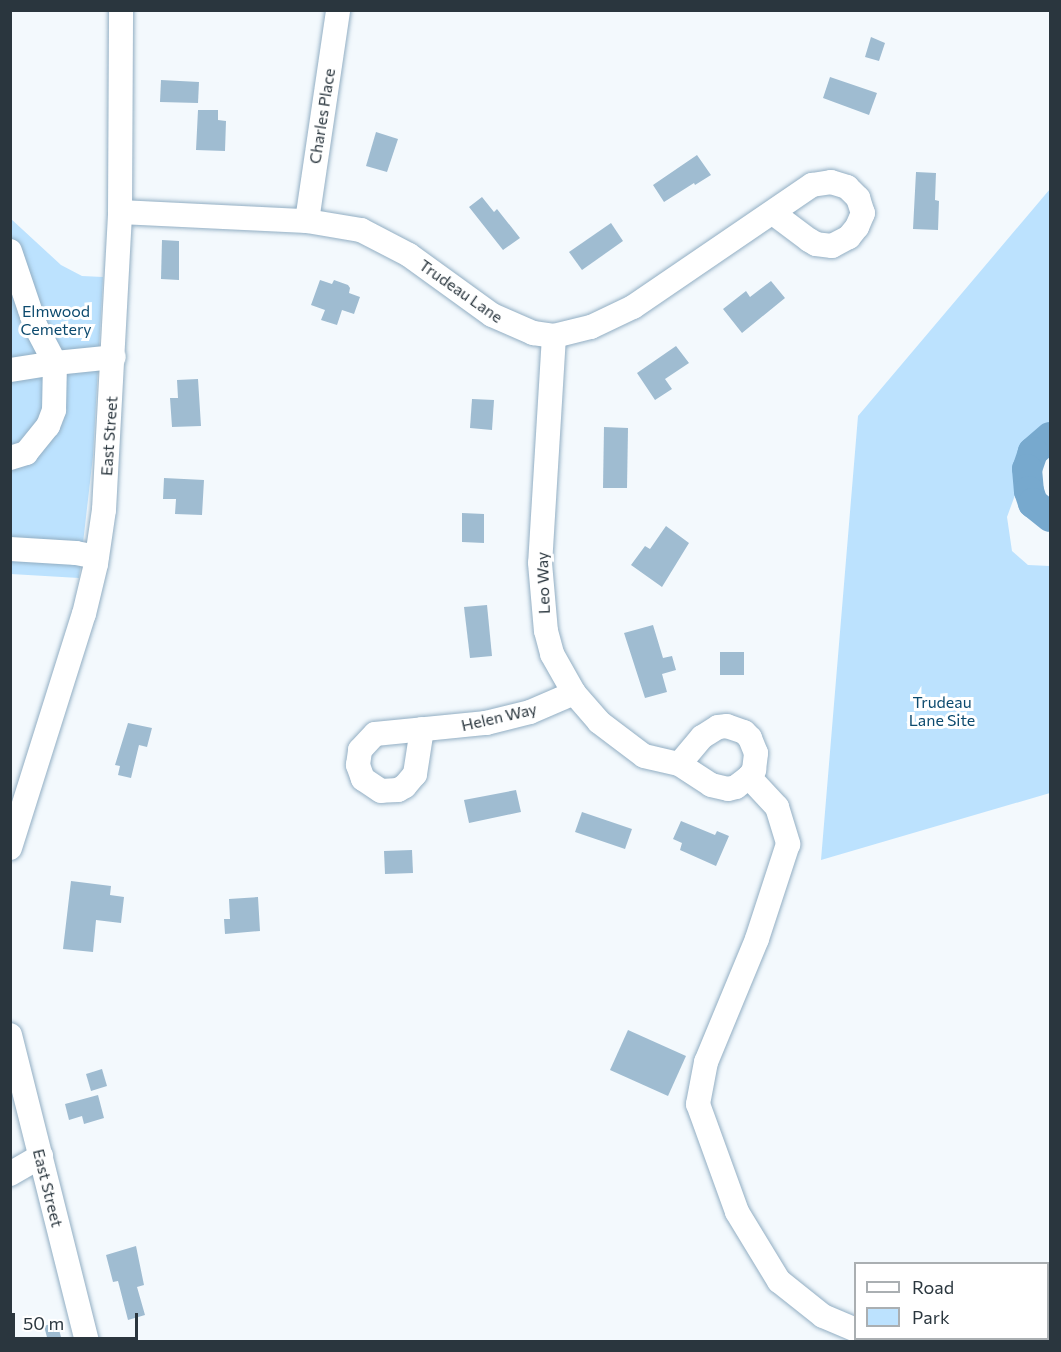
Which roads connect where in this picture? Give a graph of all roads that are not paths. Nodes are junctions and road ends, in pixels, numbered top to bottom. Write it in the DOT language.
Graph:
graph roads {
  1 [pos="121,10"];
  2 [pos="338,10"];
  3 [pos="120,212"];
  4 [pos="773,213"];
  5 [pos="307,221"];
  6 [pos="10,251"];
  7 [pos="16,286"];
  8 [pos="554,336"];
  9 [pos="114,357"];
  10 [pos="55,363"];
  11 [pos="10,370"];
  12 [pos="12,464"];
  13 [pos="10,549"];
  14 [pos="97,557"];
  15 [pos="574,693"];
  16 [pos="422,729"];
  17 [pos="679,764"];
  18 [pos="749,777"];
  19 [pos="10,848"];
  20 [pos="10,1035"];
  21 [pos="41,1156"];
  22 [pos="10,1174"];
  23 [pos="854,1330"];
  24 [pos="87,1341"];
  1 -- 3 [label="street, East Street"];
  2 -- 5 [label="street, Charles Place"];
  3 -- 5 [label="street, Trudeau Lane"];
  3 -- 9 [label="street, East Street"];
  4 -- 8 [label="street, Trudeau Lane"];
  5 -- 8 [label="street, Trudeau Lane"];
  6 -- 7 [label="street"];
  7 -- 10 [label="street"];
  8 -- 15 [label="street, Leo Way"];
  9 -- 10 [label="street"];
  9 -- 14 [label="street, East Street"];
  10 -- 11 [label="street"];
  10 -- 12 [label="street"];
  13 -- 14 [label="street"];
  14 -- 19 [label="street, East Street"];
  15 -- 16 [label="street, Helen Way"];
  15 -- 17 [label="street, Leo Way"];
  17 -- 18 [label="street, Leo Way"];
  17 -- 18 [label="street"];
  18 -- 23 [label="street"];
  20 -- 21 [label="street, East Street"];
  21 -- 22 [label="street"];
  21 -- 24 [label="street, East Street"];
}
